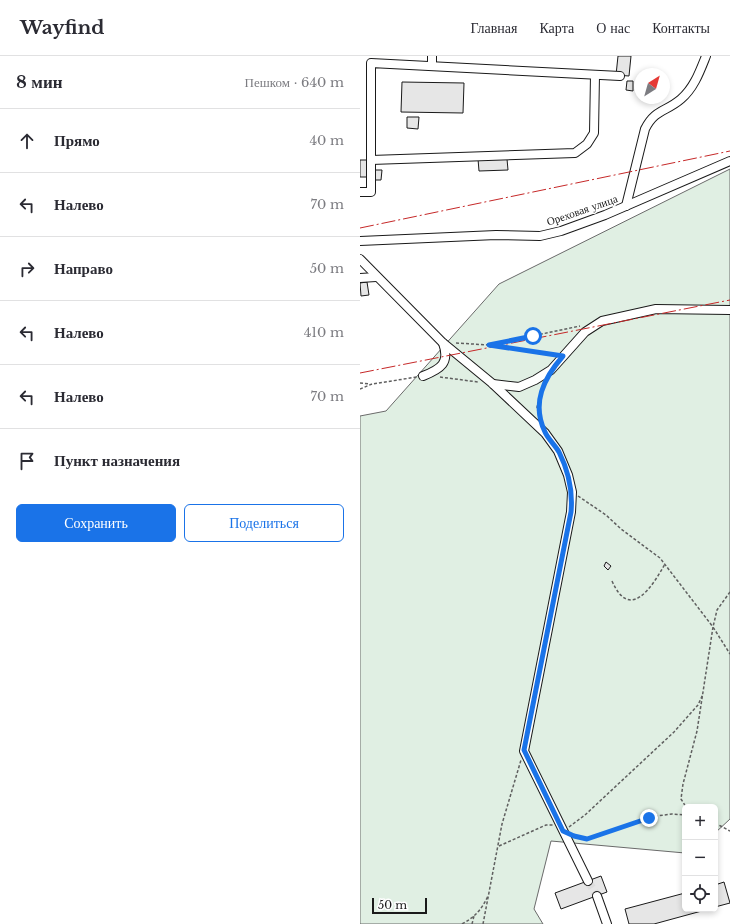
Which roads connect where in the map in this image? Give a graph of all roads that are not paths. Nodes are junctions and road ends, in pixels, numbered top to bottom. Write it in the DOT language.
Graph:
graph roads {
  1 [pos="432,56"];
  2 [pos="706,56"];
  3 [pos="432,66"];
  4 [pos="595,75"];
  5 [pos="620,76"];
  6 [pos="371,160"];
  7 [pos="730,161"];
  8 [pos="360,192"];
  9 [pos="626,206"];
  10 [pos="360,241"];
  11 [pos="360,259"];
  12 [pos="376,277"];
  13 [pos="360,278"];
  14 [pos="730,310"];
  15 [pos="442,342"];
  16 [pos="423,376"];
  17 [pos="493,384"];
  18 [pos="588,881"];
  19 [pos="596,896"];
  20 [pos="607,924"];
  1 -- 3 [label="street"];
  2 -- 9 [label="street"];
  3 -- 4 [label="street"];
  3 -- 6 [label="street"];
  4 -- 5 [label="street"];
  4 -- 6 [label="street"];
  6 -- 8 [label="street"];
  7 -- 9 [label="street, Ореховая улица"];
  9 -- 10 [label="street, Ореховая улица"];
  11 -- 12 [label="street"];
  12 -- 13 [label="street"];
  12 -- 15 [label="street"];
  14 -- 17 [label="street"];
  15 -- 16 [label="street"];
  15 -- 17 [label="street"];
  17 -- 18 [label="street"];
  19 -- 20 [label="street"];
}
